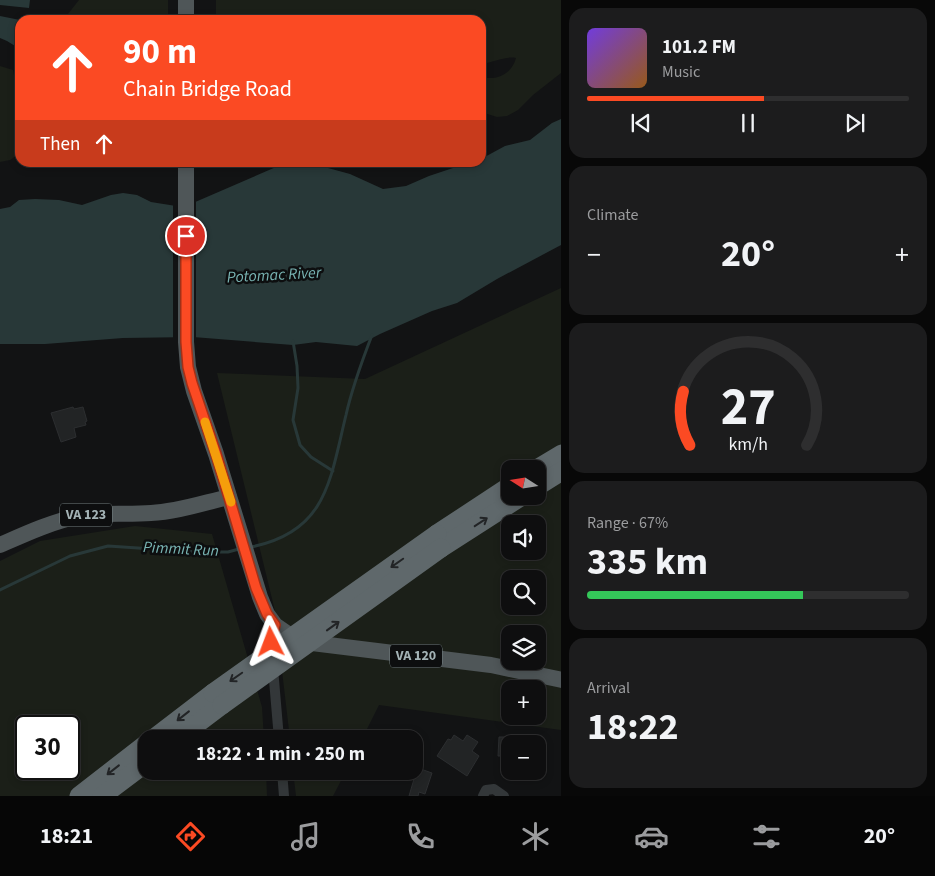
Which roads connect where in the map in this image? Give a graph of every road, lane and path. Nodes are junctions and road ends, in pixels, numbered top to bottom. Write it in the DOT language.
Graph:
graph roads {
  1 [pos="186,0"];
  2 [pos="186,15"];
  3 [pos="186,167"];
  4 [pos="561,454"];
  5 [pos="546,463"];
  6 [pos="561,471"];
  7 [pos="546,481"];
  8 [pos="501,493"];
  9 [pos="229,497"];
  10 [pos="505,505"];
  11 [pos="439,541"];
  12 [pos="0,545"];
  13 [pos="275,625"];
  14 [pos="561,680"];
  15 [pos="218,699"];
  16 [pos="168,730"];
  17 [pos="187,730"];
  18 [pos="278,730"];
  19 [pos="138,750"];
  20 [pos="138,768"];
  21 [pos="283,780"];
  22 [pos="79,796"];
  23 [pos="102,796"];
  24 [pos="284,796"];
  25 [pos="482,796"];
  26 [pos="504,796"];
  1 -- 2 [label="main road"];
  3 -- 9 [label="main road"];
  4 -- 5 [label="highway"];
  6 -- 7 [label="highway"];
  8 -- 11 [label="highway"];
  9 -- 12 [label="main road, VA 123"];
  9 -- 13 [label="main road, VA 120"];
  11 -- 10 [label="highway, one-way"];
  11 -- 15 [label="highway, bridge"];
  13 -- 14 [label="main road, VA 120"];
  13 -- 18 [label="street"];
  15 -- 16 [label="highway, one-way"];
  15 -- 17 [label="highway"];
  19 -- 22 [label="highway, one-way"];
  20 -- 23 [label="highway"];
  21 -- 24 [label="street"];
  25 -- 26 [label="street"];
}
